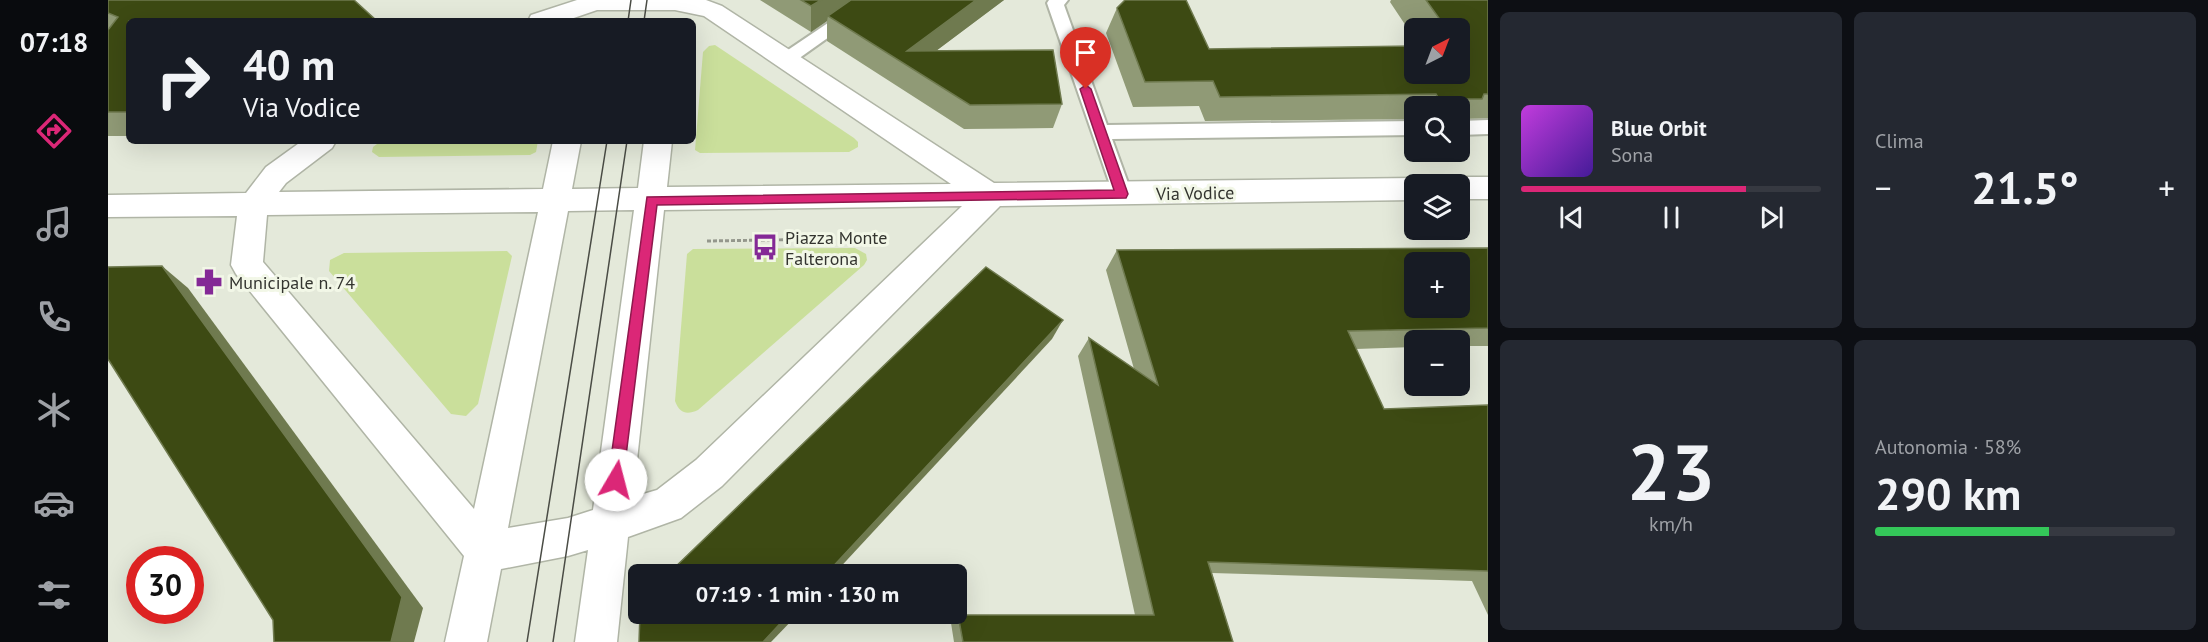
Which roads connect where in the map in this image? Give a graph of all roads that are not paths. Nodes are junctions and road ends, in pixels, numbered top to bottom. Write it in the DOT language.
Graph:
graph roads {
  1 [pos="873,0"];
  2 [pos="1060,0"];
  3 [pos="594,8"];
  4 [pos="674,8"];
  5 [pos="552,18"];
  6 [pos="786,60"];
  7 [pos="1488,127"];
  8 [pos="1404,128"];
  9 [pos="1470,128"];
  10 [pos="1101,132"];
  11 [pos="318,144"];
  12 [pos="566,144"];
  13 [pos="658,144"];
  14 [pos="1470,188"];
  15 [pos="1488,188"];
  16 [pos="1404,189"];
  17 [pos="1122,194"];
  18 [pos="991,196"];
  19 [pos="651,200"];
  20 [pos="554,201"];
  21 [pos="253,205"];
  22 [pos="108,206"];
  23 [pos="610,525"];
  24 [pos="485,552"];
  25 [pos="466,642"];
  26 [pos="596,642"];
  1 -- 6 [label="lane"];
  2 -- 10 [label="lane"];
  3 -- 4 [label="street"];
  3 -- 5 [label="street"];
  4 -- 6 [label="street"];
  6 -- 18 [label="street"];
  7 -- 9 [label="lane"];
  8 -- 10 [label="lane"];
  10 -- 17 [label="lane"];
  11 -- 21 [label="street"];
  12 -- 20 [label="street"];
  13 -- 19 [label="street"];
  14 -- 15 [label="street"];
  16 -- 17 [label="street, Via Vodice"];
  17 -- 18 [label="street, Via Vodice"];
  18 -- 19 [label="street, Via Vodice"];
  18 -- 23 [label="street"];
  19 -- 20 [label="street"];
  19 -- 23 [label="street"];
  20 -- 21 [label="street"];
  20 -- 24 [label="street"];
  21 -- 22 [label="street"];
  21 -- 24 [label="street"];
  23 -- 24 [label="street"];
  23 -- 26 [label="street"];
  24 -- 25 [label="street"];
}
